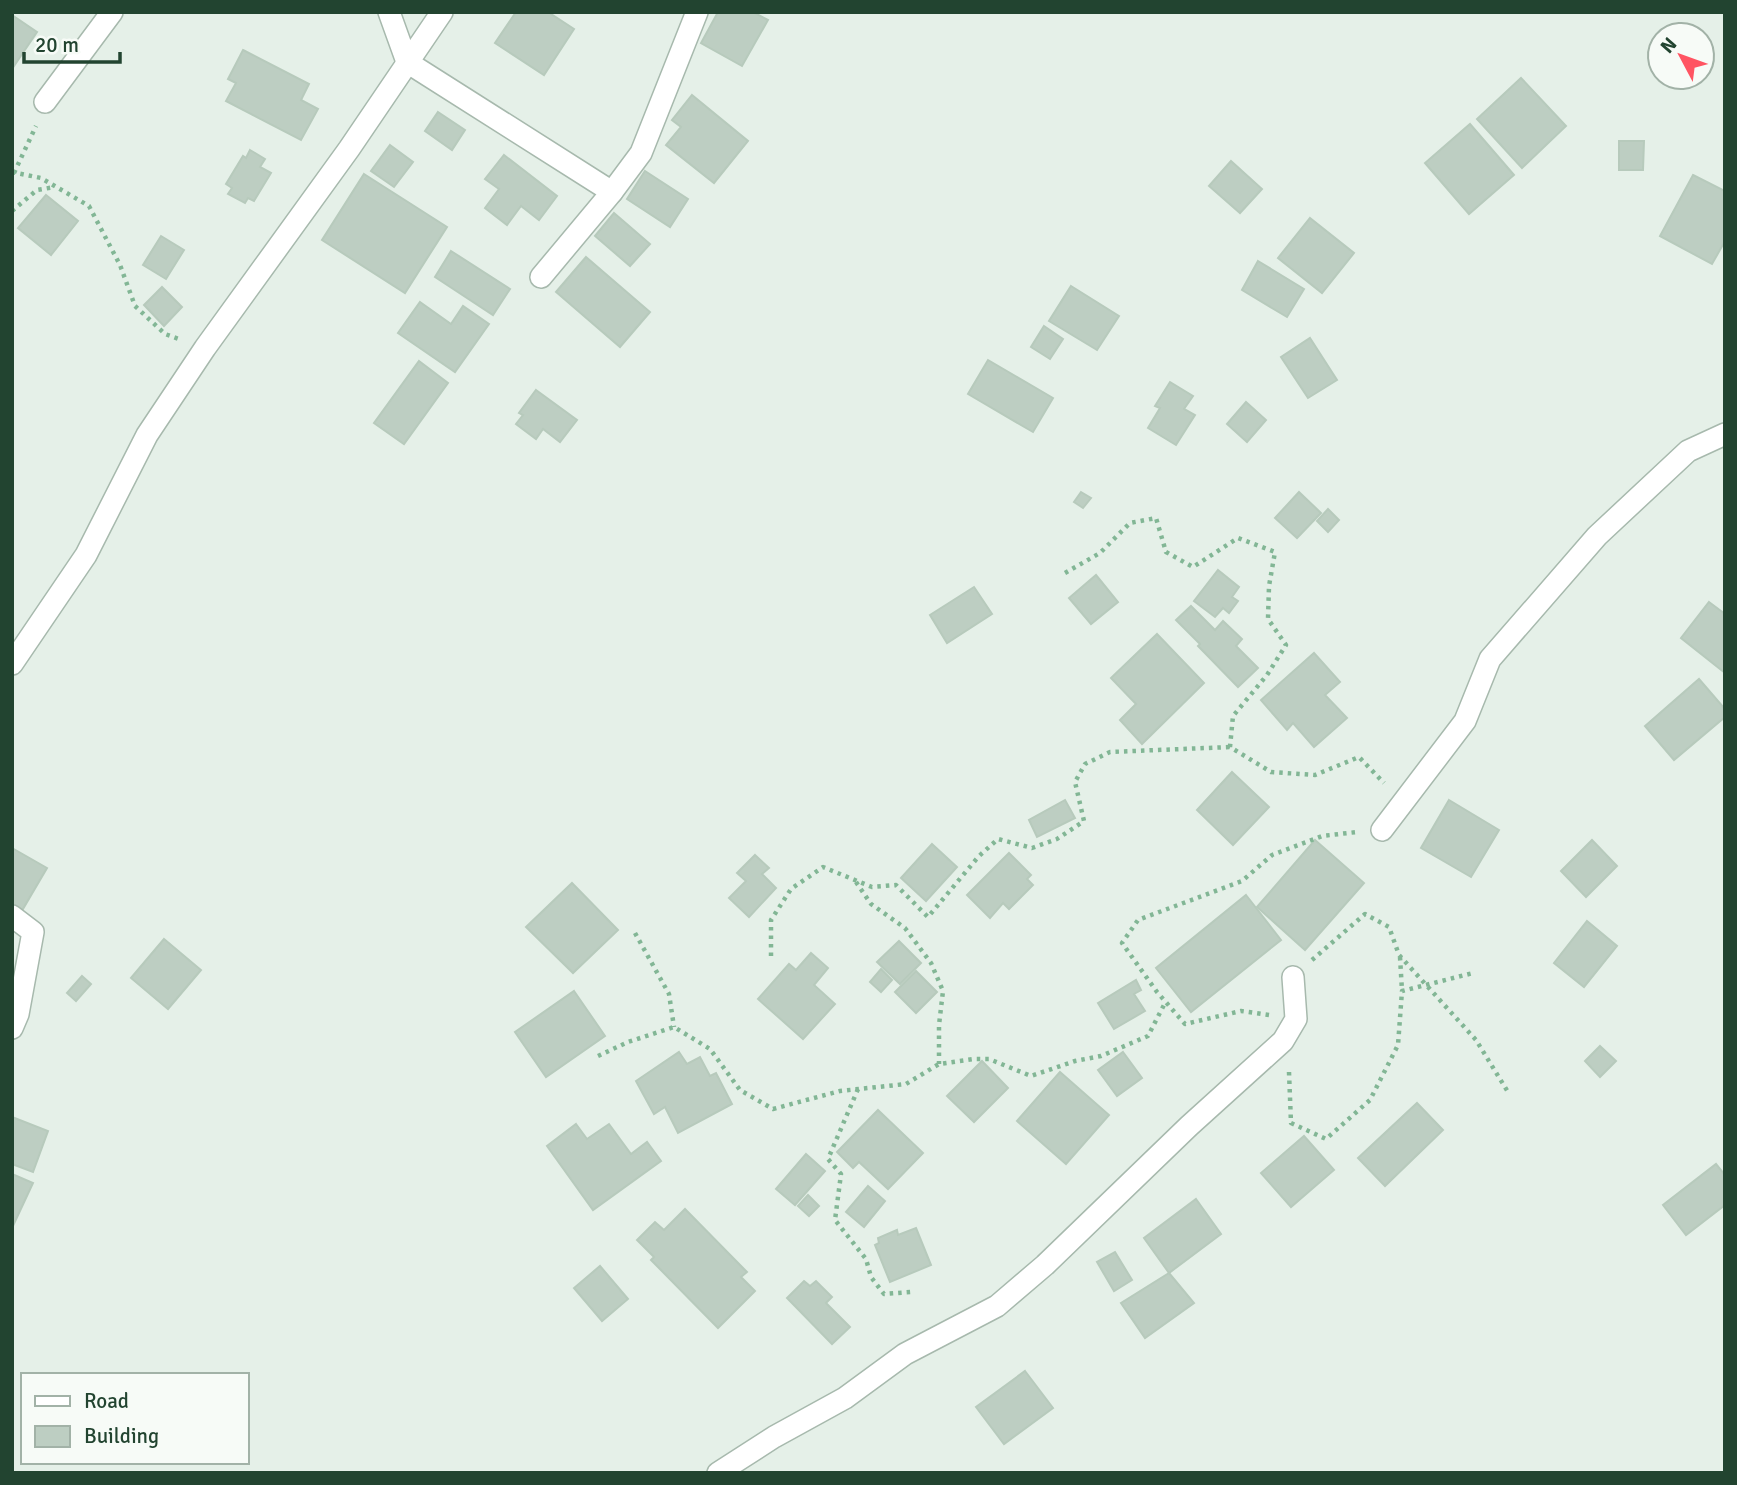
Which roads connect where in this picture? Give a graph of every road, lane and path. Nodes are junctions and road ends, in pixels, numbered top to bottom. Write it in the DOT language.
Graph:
graph roads {
  1 [pos="112,12"];
  2 [pos="389,12"];
  3 [pos="442,12"];
  4 [pos="697,12"];
  5 [pos="407,62"];
  6 [pos="46,102"];
  7 [pos="12,172"];
  8 [pos="56,187"];
  9 [pos="612,192"];
  10 [pos="12,211"];
  11 [pos="541,277"];
  12 [pos="205,348"];
  13 [pos="1725,434"];
  14 [pos="1065,573"];
  15 [pos="12,664"];
  16 [pos="1230,747"];
  17 [pos="1391,790"];
  18 [pos="1382,830"];
  19 [pos="856,881"];
  20 [pos="12,916"];
  21 [pos="635,933"];
  22 [pos="1399,955"];
  23 [pos="771,956"];
  24 [pos="1473,973"];
  25 [pos="1293,977"];
  26 [pos="1426,985"];
  27 [pos="1402,991"];
  28 [pos="1166,1001"];
  29 [pos="1296,1018"];
  30 [pos="674,1027"];
  31 [pos="12,1028"];
  32 [pos="1283,1041"];
  33 [pos="598,1056"];
  34 [pos="939,1064"];
  35 [pos="858,1089"];
  36 [pos="1508,1092"];
  37 [pos="911,1292"];
  38 [pos="718,1473"];
  1 -- 6 [label="street"];
  2 -- 5 [label="street"];
  3 -- 5 [label="street"];
  4 -- 9 [label="street"];
  5 -- 9 [label="street"];
  5 -- 12 [label="street"];
  7 -- 8 [label="path"];
  8 -- 10 [label="path"];
  8 -- 12 [label="path"];
  9 -- 11 [label="street"];
  12 -- 15 [label="street"];
  13 -- 18 [label="street"];
  14 -- 16 [label="path"];
  16 -- 17 [label="path"];
  16 -- 19 [label="path"];
  18 -- 28 [label="path"];
  19 -- 23 [label="path"];
  19 -- 34 [label="path"];
  20 -- 31 [label="street"];
  21 -- 30 [label="path"];
  22 -- 25 [label="path"];
  22 -- 26 [label="path"];
  22 -- 27 [label="path"];
  24 -- 26 [label="path"];
  25 -- 29 [label="street"];
  26 -- 27 [label="path"];
  26 -- 36 [label="path"];
  27 -- 32 [label="path"];
  28 -- 29 [label="path"];
  28 -- 34 [label="path"];
  29 -- 32 [label="street"];
  30 -- 33 [label="path"];
  30 -- 35 [label="path"];
  32 -- 38 [label="street"];
  34 -- 35 [label="path"];
  35 -- 37 [label="path"];
}
